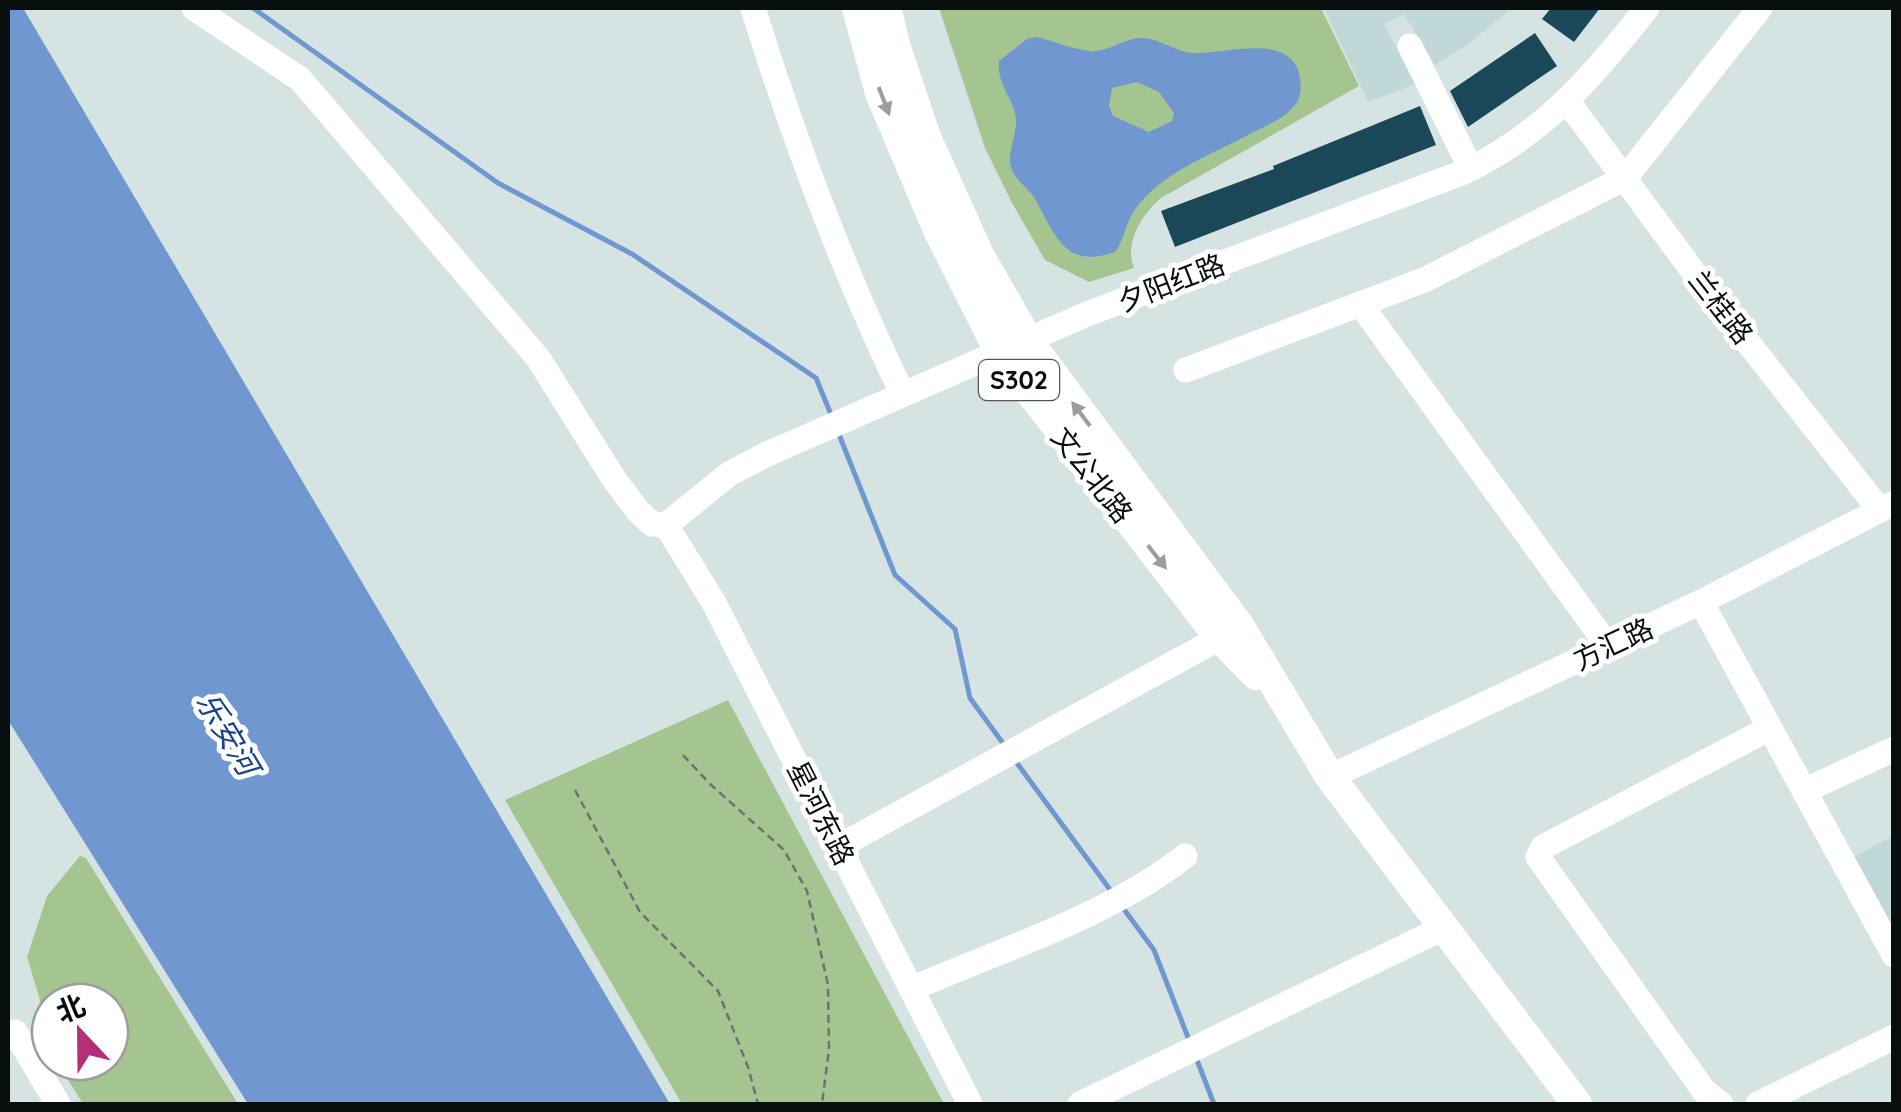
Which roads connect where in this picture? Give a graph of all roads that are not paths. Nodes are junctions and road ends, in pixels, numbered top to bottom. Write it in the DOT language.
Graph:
graph roads {
  1 [pos="194,8"];
  2 [pos="753,8"];
  3 [pos="857,8"];
  4 [pos="886,8"];
  5 [pos="1647,8"];
  6 [pos="1760,8"];
  7 [pos="1410,46"];
  8 [pos="1568,102"];
  9 [pos="1471,169"];
  10 [pos="1625,178"];
  11 [pos="1361,304"];
  12 [pos="1029,342"];
  13 [pos="1000,354"];
  14 [pos="1186,370"];
  15 [pos="902,393"];
  16 [pos="1886,506"];
  17 [pos="666,525"];
  18 [pos="1702,602"];
  19 [pos="1230,632"];
  20 [pos="1608,646"];
  21 [pos="1770,728"];
  22 [pos="1894,749"];
  23 [pos="1330,777"];
  24 [pos="1804,790"];
  25 [pos="838,847"];
  26 [pos="1185,856"];
  27 [pos="1444,928"];
  28 [pos="1894,956"];
  29 [pos="911,989"];
  30 [pos="11,1033"];
  31 [pos="1894,1037"];
  32 [pos="58,1104"];
  33 [pos="970,1104"];
  34 [pos="1080,1104"];
  35 [pos="1577,1104"];
  36 [pos="1721,1104"];
  37 [pos="1758,1104"];
  1 -- 17 [label="street"];
  2 -- 15 [label="street"];
  3 -- 13 [label="main road, 文公北路 / S302, one-way"];
  4 -- 12 [label="main road, 文公北路 / S302"];
  5 -- 8 [label="street, 夕阳红路"];
  6 -- 10 [label="street"];
  7 -- 9 [label="street"];
  8 -- 9 [label="street, 夕阳红路"];
  8 -- 10 [label="street, 兰桂路"];
  9 -- 12 [label="street, 夕阳红路"];
  10 -- 11 [label="street"];
  10 -- 16 [label="street, 兰桂路"];
  11 -- 14 [label="street"];
  11 -- 20 [label="street"];
  12 -- 13 [label="street, 夕阳红路"];
  19 -- 12 [label="main road, 文公北路 / S302, one-way"];
  13 -- 15 [label="street, 夕阳红路"];
  13 -- 19 [label="main road, 文公北路 / S302, one-way"];
  15 -- 17 [label="street, 夕阳红路"];
  16 -- 18 [label="street, 方汇路"];
  17 -- 25 [label="street, 星河东路"];
  18 -- 20 [label="street, 方汇路"];
  18 -- 21 [label="street"];
  19 -- 23 [label="main road, 文公北路 / S302"];
  19 -- 25 [label="street"];
  20 -- 23 [label="street, 方汇路"];
  21 -- 24 [label="street"];
  21 -- 36 [label="street"];
  22 -- 24 [label="street"];
  23 -- 27 [label="main road, 文公北路 / S302"];
  24 -- 28 [label="street"];
  25 -- 29 [label="street, 星河东路"];
  26 -- 29 [label="street"];
  27 -- 34 [label="street"];
  27 -- 35 [label="main road, 文公北路 / S302"];
  29 -- 33 [label="street, 星河东路"];
  30 -- 32 [label="street"];
  31 -- 37 [label="street"];
}
